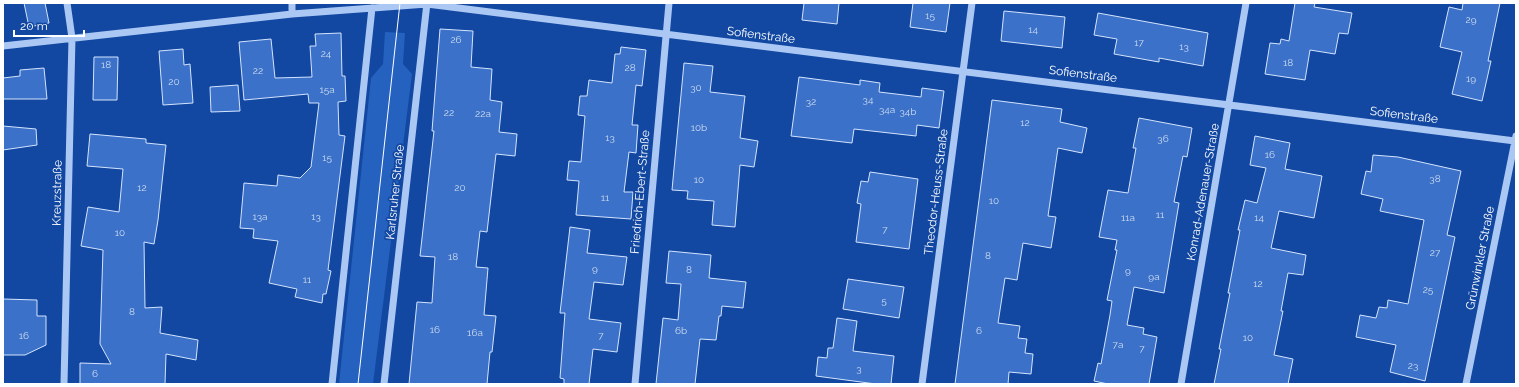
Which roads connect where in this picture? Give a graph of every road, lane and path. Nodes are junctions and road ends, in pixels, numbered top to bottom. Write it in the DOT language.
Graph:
graph roads {
  1 [pos="67,3"];
  2 [pos="292,3"];
  3 [pos="669,3"];
  4 [pos="972,3"];
  5 [pos="1246,3"];
  6 [pos="427,4"];
  7 [pos="372,8"];
  8 [pos="292,14"];
  9 [pos="664,34"];
  10 [pos="72,38"];
  11 [pos="3,46"];
  12 [pos="962,70"];
  13 [pos="1230,104"];
  14 [pos="1516,138"];
  15 [pos="64,384"];
  16 [pos="332,384"];
  17 [pos="384,384"];
  18 [pos="635,384"];
  19 [pos="922,384"];
  20 [pos="1181,384"];
  21 [pos="1466,384"];
  1 -- 10 [label="street, Kreuzstraße"];
  2 -- 8 [label="street"];
  3 -- 9 [label="street, Friedrich-Ebert-Straße"];
  4 -- 12 [label="street, Theodor-Heuss-Straße"];
  5 -- 13 [label="street, Konrad-Adenauer-Straße"];
  6 -- 7 [label="street, Sofienstraße"];
  6 -- 9 [label="street, Sofienstraße"];
  6 -- 17 [label="street, Karlsruher Straße"];
  7 -- 8 [label="street, Sofienstraße"];
  7 -- 16 [label="street"];
  8 -- 10 [label="street, Sofienstraße"];
  9 -- 12 [label="street, Sofienstraße"];
  9 -- 18 [label="street, Friedrich-Ebert-Straße"];
  10 -- 11 [label="street, Sofienstraße"];
  10 -- 15 [label="street, Kreuzstraße"];
  12 -- 13 [label="street, Sofienstraße"];
  12 -- 19 [label="street, Theodor-Heuss-Straße"];
  13 -- 14 [label="street, Sofienstraße"];
  13 -- 20 [label="street, Konrad-Adenauer-Straße"];
  14 -- 21 [label="street, Grünwinkler Straße"];
}
